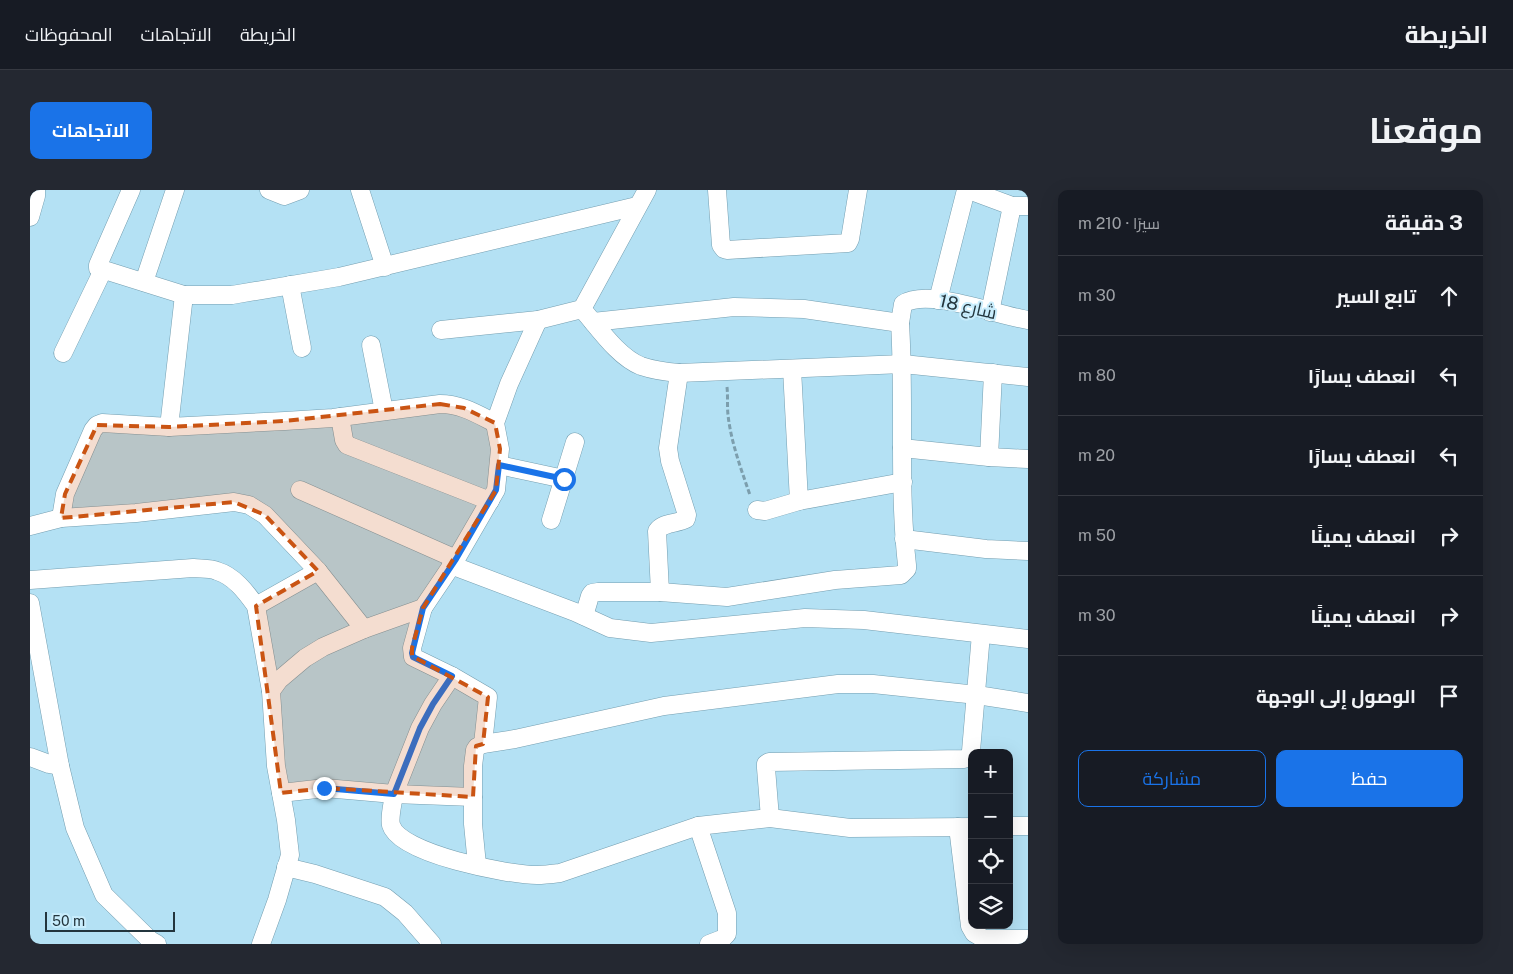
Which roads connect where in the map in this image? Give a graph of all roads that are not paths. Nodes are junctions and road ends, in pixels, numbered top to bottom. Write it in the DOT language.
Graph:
graph roads {
  1 [pos="36,190"];
  2 [pos="131,190"];
  3 [pos="175,190"];
  4 [pos="269,190"];
  5 [pos="300,190"];
  6 [pos="360,190"];
  7 [pos="647,190"];
  8 [pos="652,190"];
  9 [pos="717,190"];
  10 [pos="858,190"];
  11 [pos="967,190"];
  12 [pos="637,206"];
  13 [pos="1020,206"];
  14 [pos="30,217"];
  15 [pos="385,267"];
  16 [pos="103,270"];
  17 [pos="144,282"];
  18 [pos="290,285"];
  19 [pos="184,295"];
  20 [pos="938,300"];
  21 [pos="990,312"];
  22 [pos="588,315"];
  23 [pos="538,320"];
  24 [pos="1028,320"];
  25 [pos="900,323"];
  26 [pos="441,330"];
  27 [pos="371,345"];
  28 [pos="302,348"];
  29 [pos="63,353"];
  30 [pos="903,364"];
  31 [pos="792,369"];
  32 [pos="679,373"];
  33 [pos="993,373"];
  34 [pos="1028,377"];
  35 [pos="384,411"];
  36 [pos="340,417"];
  37 [pos="495,422"];
  38 [pos="169,427"];
  39 [pos="575,442"];
  40 [pos="902,448"];
  41 [pos="989,457"];
  42 [pos="1028,458"];
  43 [pos="499,465"];
  44 [pos="564,479"];
  45 [pos="903,482"];
  46 [pos="300,490"];
  47 [pos="490,501"];
  48 [pos="799,502"];
  49 [pos="757,510"];
  50 [pos="61,518"];
  51 [pos="551,520"];
  52 [pos="30,526"];
  53 [pos="904,539"];
  54 [pos="1028,551"];
  55 [pos="454,562"];
  56 [pos="318,570"];
  57 [pos="30,580"];
  58 [pos="660,592"];
  59 [pos="30,603"];
  60 [pos="256,606"];
  61 [pos="423,608"];
  62 [pos="584,616"];
  63 [pos="364,629"];
  64 [pos="982,634"];
  65 [pos="1028,639"];
  66 [pos="452,676"];
  67 [pos="271,691"];
  68 [pos="977,695"];
  69 [pos="1028,703"];
  70 [pos="482,744"];
  71 [pos="30,757"];
  72 [pos="60,766"];
  73 [pos="281,793"];
  74 [pos="394,794"];
  75 [pos="473,797"];
  76 [pos="770,818"];
  77 [pos="698,826"];
  78 [pos="1013,826"];
  79 [pos="1028,826"];
  80 [pos="965,827"];
  81 [pos="477,865"];
  82 [pos="286,867"];
  83 [pos="1028,939"];
  84 [pos="152,943"];
  85 [pos="261,944"];
  86 [pos="432,944"];
  87 [pos="708,944"];
  1 -- 14 [label="street"];
  2 -- 16 [label="street"];
  3 -- 17 [label="street"];
  4 -- 5 [label="street"];
  6 -- 15 [label="street"];
  7 -- 8 [label="street"];
  7 -- 12 [label="street"];
  9 -- 10 [label="street"];
  11 -- 13 [label="street"];
  11 -- 20 [label="street"];
  12 -- 15 [label="street"];
  12 -- 22 [label="street"];
  13 -- 21 [label="street"];
  15 -- 18 [label="street"];
  16 -- 17 [label="street"];
  16 -- 29 [label="street"];
  17 -- 19 [label="street"];
  18 -- 19 [label="street"];
  18 -- 28 [label="street"];
  19 -- 38 [label="street"];
  20 -- 21 [label="street, شارع 18"];
  20 -- 25 [label="street, شارع 18"];
  21 -- 24 [label="street, شارع 18"];
  22 -- 23 [label="street"];
  22 -- 25 [label="street"];
  22 -- 32 [label="street"];
  23 -- 26 [label="street"];
  23 -- 37 [label="street"];
  25 -- 30 [label="street"];
  27 -- 35 [label="street"];
  30 -- 31 [label="street"];
  30 -- 33 [label="street"];
  30 -- 40 [label="street"];
  31 -- 32 [label="street"];
  31 -- 48 [label="street"];
  32 -- 58 [label="street"];
  33 -- 34 [label="street"];
  33 -- 41 [label="street"];
  35 -- 36 [label="street"];
  35 -- 37 [label="street"];
  36 -- 38 [label="street"];
  36 -- 47 [label="street"];
  37 -- 43 [label="street"];
  38 -- 50 [label="street"];
  39 -- 44 [label="street"];
  40 -- 41 [label="street"];
  40 -- 45 [label="street"];
  41 -- 42 [label="street"];
  43 -- 44 [label="street"];
  43 -- 47 [label="street"];
  44 -- 51 [label="street"];
  45 -- 48 [label="street"];
  45 -- 53 [label="street"];
  46 -- 55 [label="street"];
  47 -- 55 [label="street"];
  48 -- 49 [label="street"];
  50 -- 52 [label="street"];
  50 -- 56 [label="street"];
  53 -- 54 [label="street"];
  53 -- 58 [label="street"];
  55 -- 61 [label="street"];
  55 -- 62 [label="street"];
  56 -- 60 [label="street"];
  56 -- 63 [label="street"];
  57 -- 60 [label="street"];
  58 -- 62 [label="street"];
  59 -- 72 [label="street"];
  60 -- 67 [label="street"];
  61 -- 63 [label="street"];
  61 -- 66 [label="street"];
  62 -- 64 [label="street"];
  63 -- 67 [label="street"];
  64 -- 65 [label="street"];
  64 -- 68 [label="street"];
  66 -- 70 [label="street"];
  66 -- 74 [label="street"];
  67 -- 73 [label="street"];
  68 -- 69 [label="street"];
  68 -- 70 [label="street"];
  68 -- 76 [label="street"];
  70 -- 75 [label="street"];
  71 -- 72 [label="street"];
  72 -- 84 [label="street"];
  73 -- 74 [label="street"];
  73 -- 82 [label="street"];
  74 -- 75 [label="street"];
  74 -- 81 [label="street"];
  75 -- 81 [label="street"];
  76 -- 77 [label="street"];
  76 -- 80 [label="street"];
  77 -- 81 [label="street"];
  77 -- 87 [label="street"];
  78 -- 79 [label="street"];
  80 -- 83 [label="street"];
  82 -- 85 [label="street"];
  82 -- 86 [label="street"];
}
